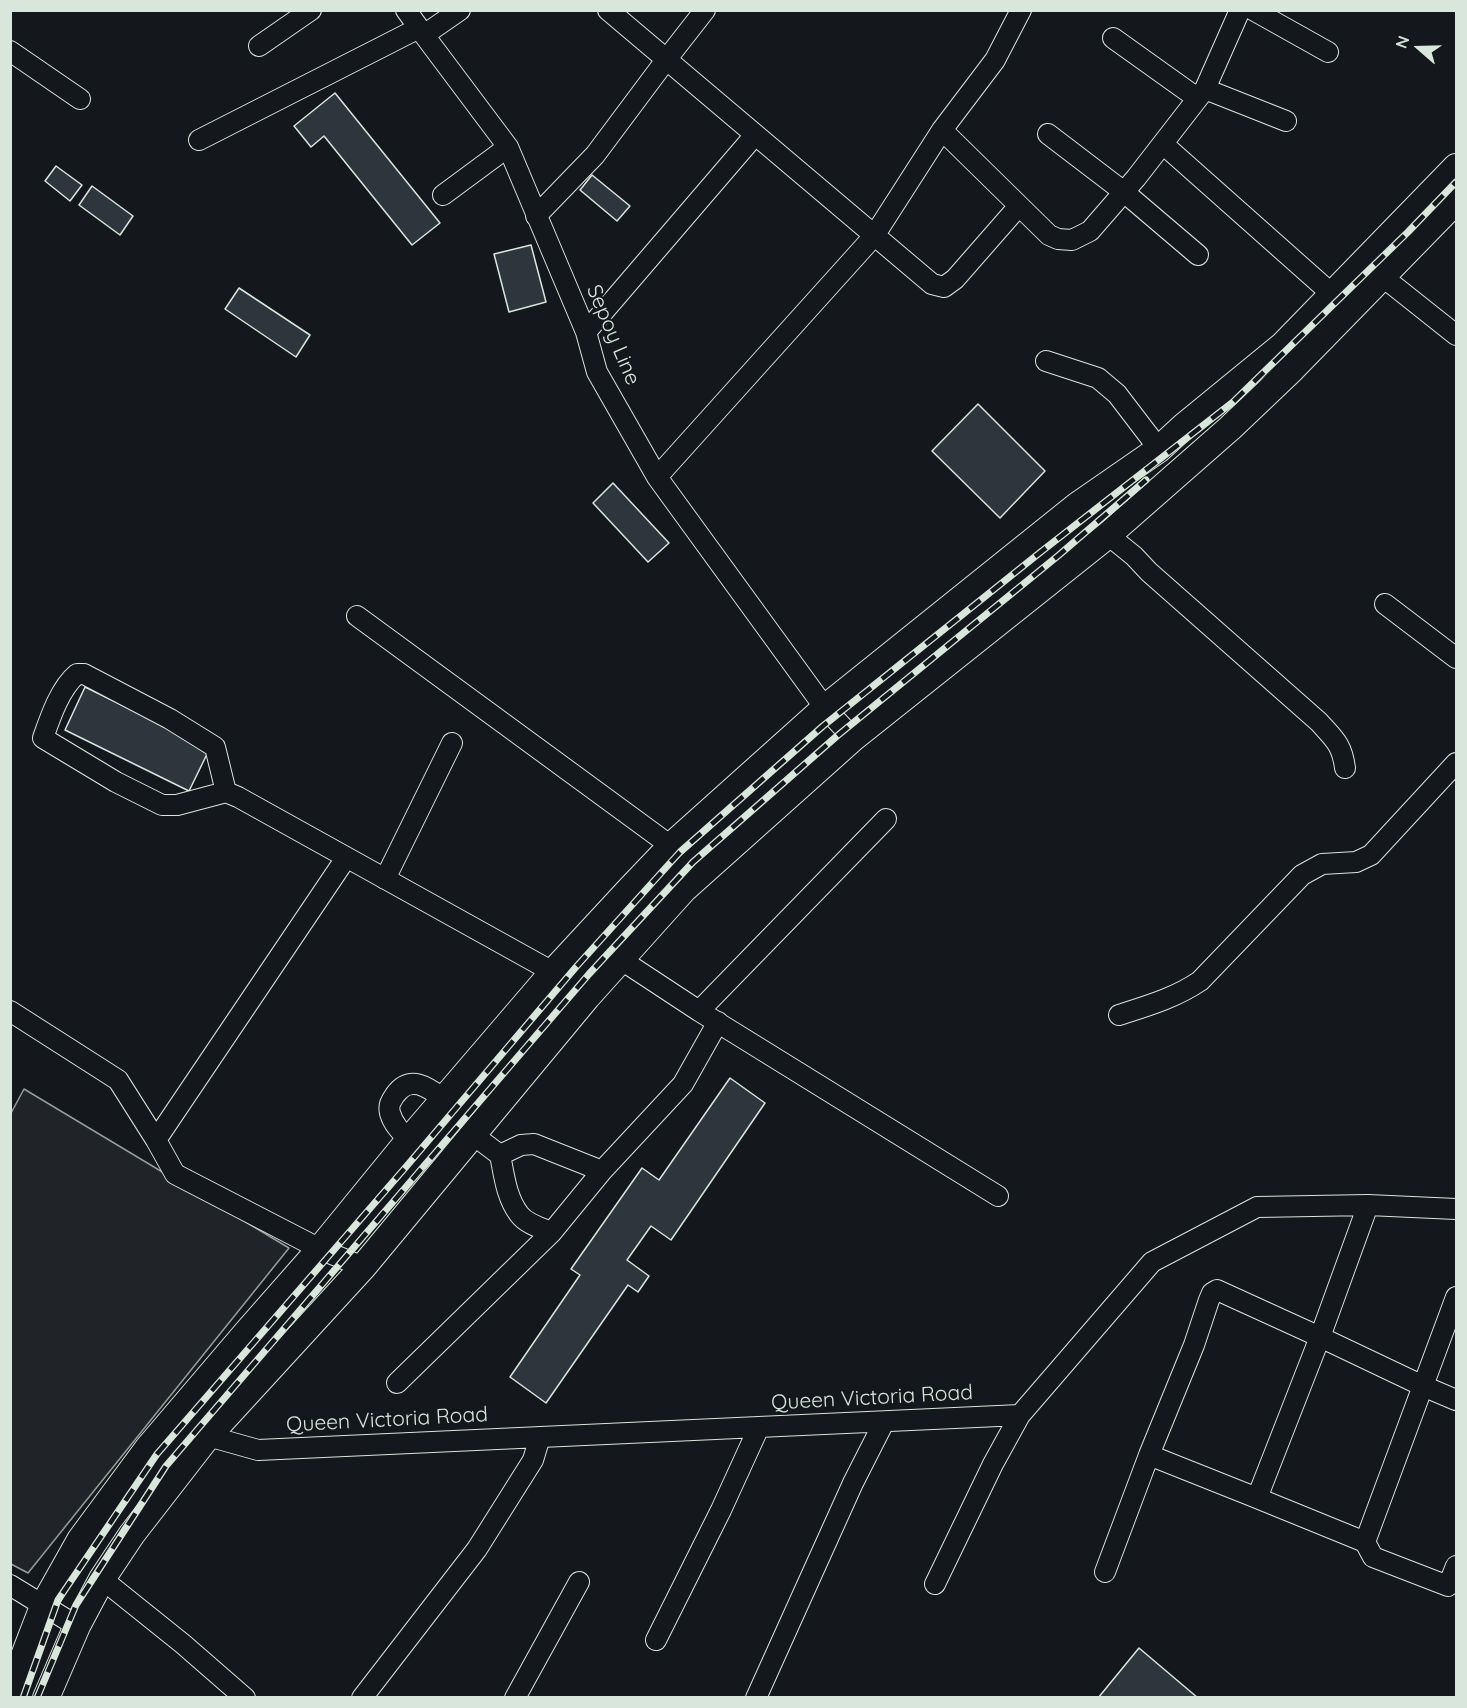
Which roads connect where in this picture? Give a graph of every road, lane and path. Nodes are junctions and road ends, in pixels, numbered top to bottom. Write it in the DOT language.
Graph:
graph roads {
  1 [pos="311,10"];
  2 [pos="406,10"];
  3 [pos="460,10"];
  4 [pos="608,10"];
  5 [pos="705,10"];
  6 [pos="1021,10"];
  7 [pos="1240,10"];
  8 [pos="1253,10"];
  9 [pos="421,32"];
  10 [pos="1113,38"];
  11 [pos="259,46"];
  12 [pos="10,51"];
  13 [pos="1328,52"];
  14 [pos="666,60"];
  15 [pos="1201,93"];
  16 [pos="80,99"];
  17 [pos="1286,121"];
  18 [pos="942,130"];
  19 [pos="1048,134"];
  20 [pos="755,135"];
  21 [pos="198,140"];
  22 [pos="1163,144"];
  23 [pos="508,147"];
  24 [pos="1456,167"];
  25 [pos="1124,192"];
  26 [pos="443,195"];
  27 [pos="1456,201"];
  28 [pos="1018,207"];
  29 [pos="536,216"];
  30 [pos="874,236"];
  31 [pos="1198,255"];
  32 [pos="1375,269"];
  33 [pos="1333,295"];
  34 [pos="586,332"];
  35 [pos="1456,335"];
  36 [pos="1046,361"];
  37 [pos="1159,449"];
  38 [pos="657,477"];
  39 [pos="1108,535"];
  40 [pos="1385,604"];
  41 [pos="357,616"];
  42 [pos="1456,658"];
  43 [pos="825,708"];
  44 [pos="853,738"];
  45 [pos="452,743"];
  46 [pos="1456,763"];
  47 [pos="1345,768"];
  48 [pos="226,792"];
  49 [pos="886,819"];
  50 [pos="671,846"];
  51 [pos="346,858"];
  52 [pos="385,879"];
  53 [pos="621,959"];
  54 [pos="553,972"];
  55 [pos="10,1011"];
  56 [pos="699,1011"];
  57 [pos="1119,1015"];
  58 [pos="718,1022"];
  59 [pos="444,1099"];
  60 [pos="472,1134"];
  61 [pos="156,1140"];
  62 [pos="409,1140"];
  63 [pos="500,1155"];
  64 [pos="602,1171"];
  65 [pos="998,1196"];
  66 [pos="1368,1205"];
  67 [pos="1456,1209"];
  68 [pos="552,1232"];
  69 [pos="320,1248"];
  70 [pos="363,1267"];
  71 [pos="1456,1297"];
  72 [pos="1320,1336"];
  73 [pos="397,1383"];
  74 [pos="1423,1386"];
  75 [pos="1456,1400"];
  76 [pos="1020,1416"];
  77 [pos="884,1422"];
  78 [pos="759,1427"];
  79 [pos="208,1436"];
  80 [pos="540,1437"];
  81 [pos="1149,1455"];
  82 [pos="1257,1498"];
  83 [pos="1365,1542"];
  84 [pos="1456,1566"];
  85 [pos="1105,1572"];
  86 [pos="102,1579"];
  87 [pos="579,1582"];
  88 [pos="935,1584"];
  89 [pos="10,1586"];
  90 [pos="44,1604"];
  91 [pos="77,1626"];
  92 [pos="656,1640"];
  93 [pos="10,1692"];
  94 [pos="46,1698"];
  95 [pos="245,1698"];
  96 [pos="362,1698"];
  97 [pos="515,1698"];
  98 [pos="756,1698"];
  1 -- 11 [label="street"];
  2 -- 9 [label="street, Sepoy Line"];
  3 -- 9 [label="street"];
  4 -- 14 [label="street"];
  5 -- 14 [label="street"];
  6 -- 18 [label="street"];
  7 -- 15 [label="street"];
  8 -- 13 [label="street"];
  9 -- 21 [label="street"];
  9 -- 23 [label="street, Sepoy Line"];
  10 -- 15 [label="street"];
  12 -- 16 [label="street"];
  14 -- 20 [label="street"];
  14 -- 29 [label="street"];
  15 -- 17 [label="street"];
  15 -- 22 [label="street"];
  18 -- 28 [label="street"];
  18 -- 30 [label="street"];
  19 -- 25 [label="street"];
  20 -- 30 [label="street"];
  20 -- 34 [label="street"];
  22 -- 25 [label="street"];
  22 -- 33 [label="street"];
  23 -- 26 [label="street"];
  23 -- 29 [label="street, Sepoy Line"];
  24 -- 32 [label="main road"];
  25 -- 28 [label="street"];
  25 -- 31 [label="street"];
  27 -- 32 [label="main road"];
  28 -- 30 [label="street"];
  29 -- 34 [label="street, Sepoy Line"];
  30 -- 38 [label="street"];
  32 -- 33 [label="main road"];
  32 -- 35 [label="street"];
  32 -- 39 [label="main road"];
  33 -- 37 [label="main road"];
  34 -- 38 [label="street, Sepoy Line"];
  36 -- 37 [label="street"];
  37 -- 43 [label="main road"];
  38 -- 43 [label="street, Sepoy Line"];
  39 -- 44 [label="main road"];
  39 -- 47 [label="street"];
  40 -- 42 [label="street"];
  41 -- 50 [label="street"];
  43 -- 44 [label="street, Sepoy Line"];
  43 -- 50 [label="main road"];
  44 -- 53 [label="main road"];
  45 -- 52 [label="street"];
  46 -- 57 [label="street"];
  48 -- 48 [label="street"];
  48 -- 51 [label="street"];
  49 -- 56 [label="street"];
  50 -- 54 [label="main road"];
  51 -- 52 [label="street"];
  51 -- 61 [label="street"];
  52 -- 54 [label="street"];
  53 -- 56 [label="street"];
  53 -- 60 [label="main road"];
  54 -- 59 [label="main road"];
  55 -- 61 [label="street"];
  56 -- 58 [label="street"];
  58 -- 64 [label="street"];
  58 -- 65 [label="street"];
  59 -- 62 [label="main road"];
  59 -- 62 [label="street"];
  60 -- 63 [label="street"];
  60 -- 70 [label="main road"];
  61 -- 69 [label="street"];
  62 -- 69 [label="main road"];
  63 -- 64 [label="street"];
  63 -- 68 [label="street"];
  64 -- 68 [label="street"];
  66 -- 67 [label="street"];
  66 -- 72 [label="street"];
  66 -- 76 [label="street"];
  68 -- 73 [label="street"];
  69 -- 70 [label="street"];
  69 -- 90 [label="main road"];
  70 -- 79 [label="main road"];
  71 -- 74 [label="street"];
  72 -- 74 [label="street"];
  72 -- 81 [label="street"];
  72 -- 82 [label="street"];
  74 -- 75 [label="street"];
  74 -- 83 [label="street"];
  76 -- 77 [label="street, Queen Victoria Road"];
  76 -- 88 [label="street"];
  77 -- 78 [label="street, Queen Victoria Road"];
  77 -- 98 [label="street"];
  78 -- 80 [label="street, Queen Victoria Road"];
  78 -- 92 [label="street"];
  79 -- 80 [label="street, Queen Victoria Road"];
  79 -- 86 [label="main road"];
  80 -- 96 [label="street"];
  81 -- 82 [label="street"];
  81 -- 85 [label="street"];
  82 -- 83 [label="street"];
  83 -- 84 [label="street"];
  86 -- 91 [label="main road"];
  86 -- 95 [label="street"];
  87 -- 97 [label="street"];
  89 -- 90 [label="street"];
  90 -- 91 [label="street"];
  90 -- 93 [label="main road"];
  91 -- 94 [label="main road"];
}
